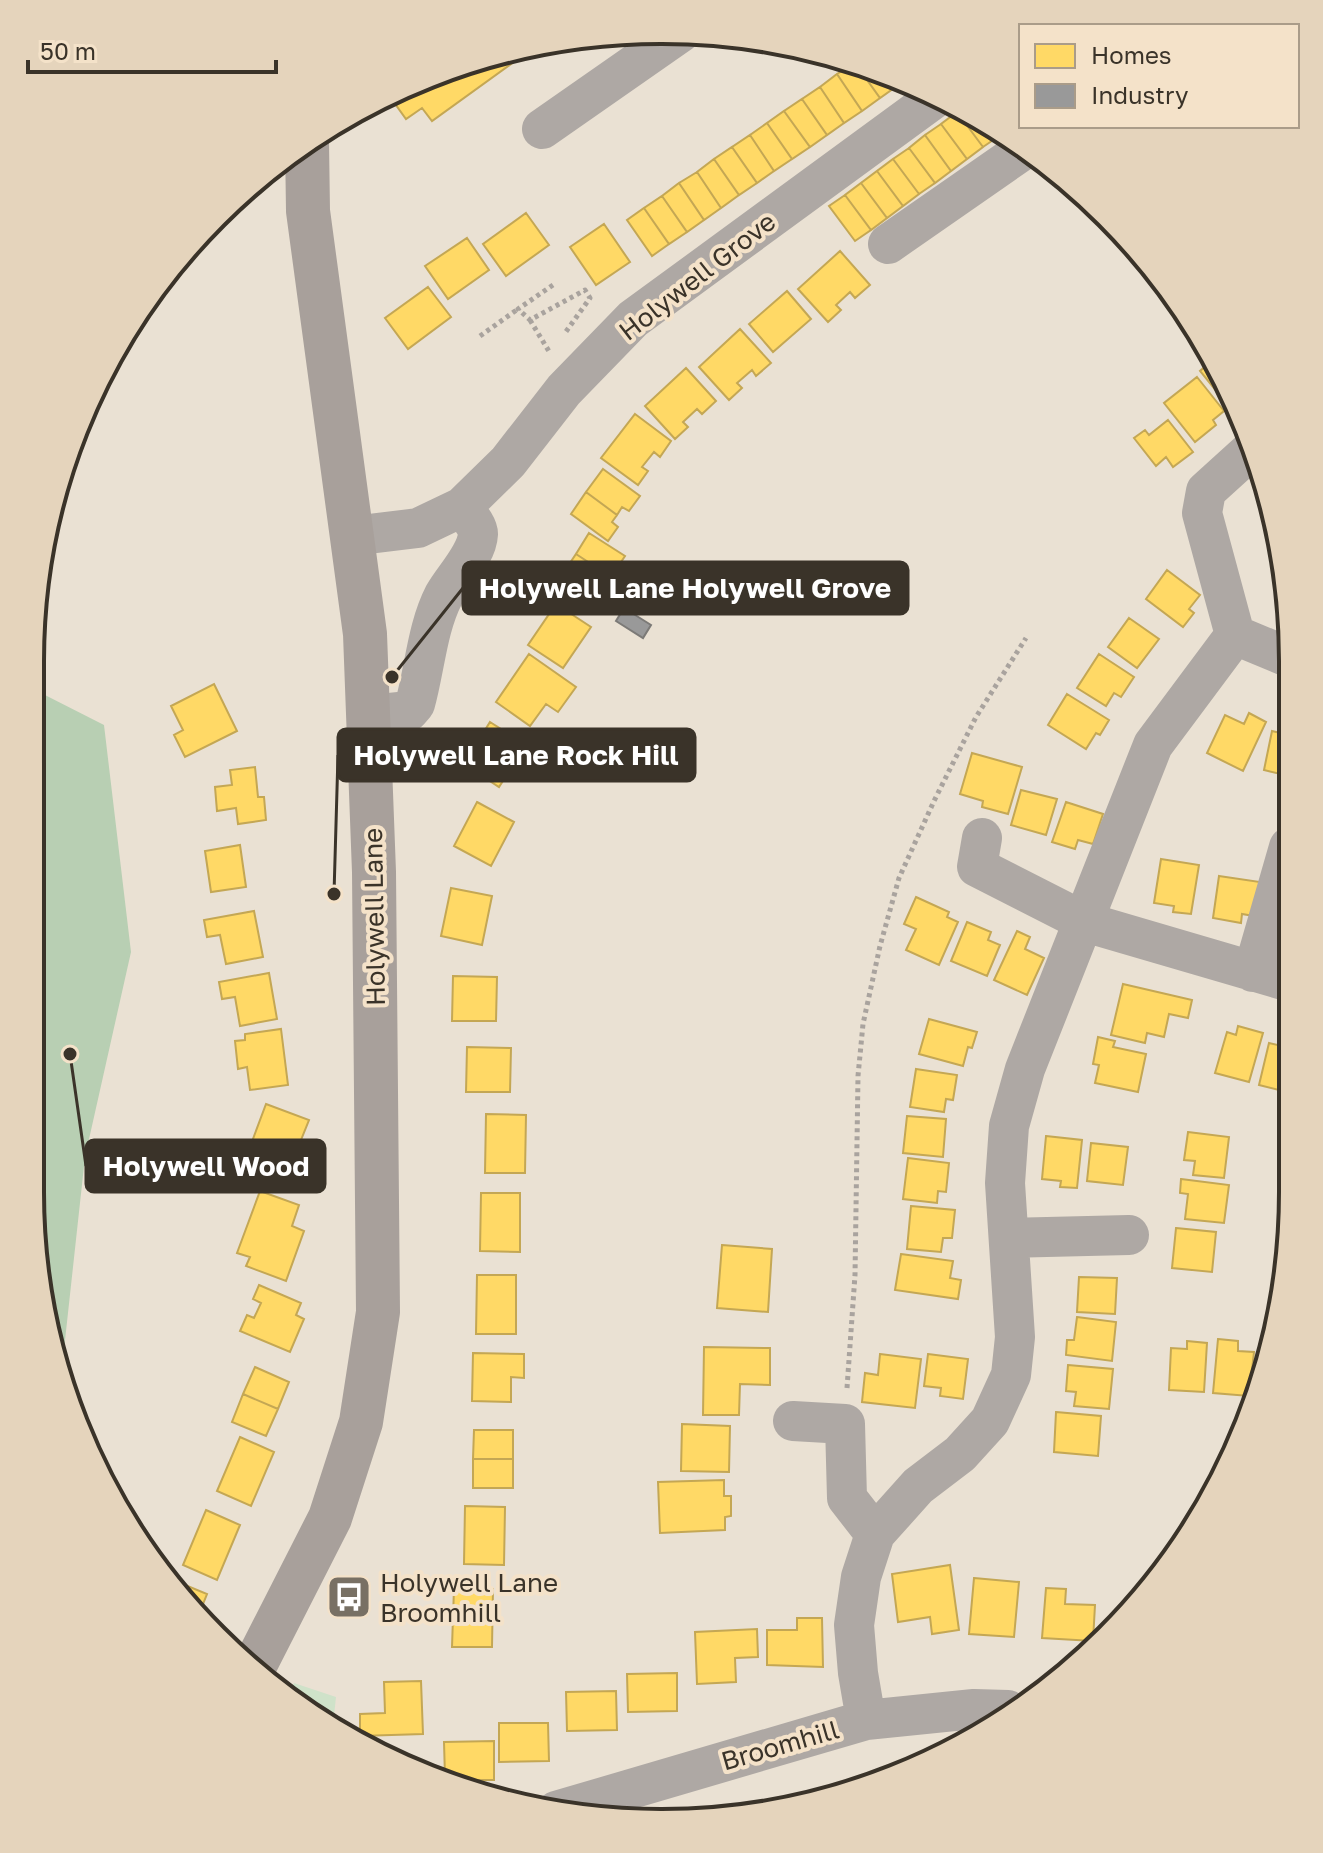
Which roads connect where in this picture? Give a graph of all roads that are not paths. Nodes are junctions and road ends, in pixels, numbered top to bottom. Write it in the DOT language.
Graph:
graph roads {
  1 [pos="664,44"];
  2 [pos="927,104"];
  3 [pos="542,129"];
  4 [pos="307,156"];
  5 [pos="1015,156"];
  6 [pos="888,244"];
  7 [pos="1244,457"];
  8 [pos="462,507"];
  9 [pos="352,536"];
  10 [pos="1235,635"];
  11 [pos="1279,653"];
  12 [pos="370,715"];
  13 [pos="982,838"];
  14 [pos="1085,922"];
  15 [pos="1279,923"];
  16 [pos="1272,977"];
  17 [pos="1129,1235"];
  18 [pos="1010,1238"];
  19 [pos="793,1421"];
  20 [pos="875,1534"];
  21 [pos="258,1659"];
  22 [pos="997,1710"];
  23 [pos="866,1720"];
  24 [pos="580,1804"];
  1 -- 3 [label="street"];
  2 -- 8 [label="street, Holywell Grove"];
  4 -- 9 [label="main road, Holywell Lane"];
  5 -- 6 [label="street"];
  7 -- 10 [label="street"];
  8 -- 9 [label="street, Holywell Grove"];
  8 -- 12 [label="street"];
  9 -- 12 [label="main road, Holywell Lane"];
  10 -- 11 [label="street"];
  10 -- 14 [label="street"];
  12 -- 21 [label="main road, Holywell Lane"];
  13 -- 14 [label="street"];
  14 -- 16 [label="street"];
  14 -- 18 [label="street"];
  15 -- 16 [label="street"];
  17 -- 18 [label="street"];
  18 -- 20 [label="street"];
  19 -- 20 [label="street"];
  20 -- 23 [label="street"];
  22 -- 23 [label="street, Broomhill"];
  23 -- 24 [label="street, Broomhill"];
}
